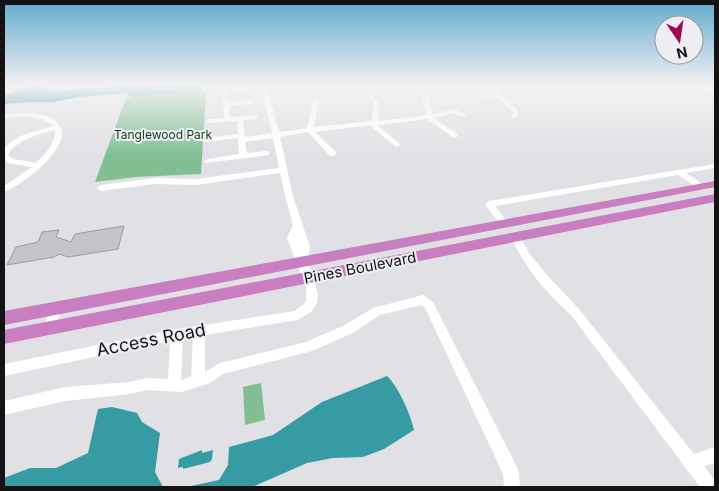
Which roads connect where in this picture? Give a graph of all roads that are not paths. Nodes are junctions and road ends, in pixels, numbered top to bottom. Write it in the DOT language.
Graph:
graph roads {
  1 [pos="226,109"];
  2 [pos="270,109"];
  3 [pos="314,109"];
  4 [pos="376,109"];
  5 [pos="428,109"];
  6 [pos="513,109"];
  7 [pos="4,116"];
  8 [pos="464,116"];
  9 [pos="256,117"];
  10 [pos="430,117"];
  11 [pos="514,117"];
  12 [pos="227,119"];
  13 [pos="240,119"];
  14 [pos="209,121"];
  15 [pos="374,123"];
  16 [pos="310,130"];
  17 [pos="58,131"];
  18 [pos="276,135"];
  19 [pos="454,136"];
  20 [pos="241,138"];
  21 [pos="204,140"];
  22 [pos="396,145"];
  23 [pos="266,153"];
  24 [pos="333,154"];
  25 [pos="243,156"];
  26 [pos="208,161"];
  27 [pos="36,165"];
  28 [pos="715,166"];
  29 [pos="283,170"];
  30 [pos="679,172"];
  31 [pos="715,184"];
  32 [pos="701,187"];
  33 [pos="101,188"];
  34 [pos="4,189"];
  35 [pos="715,198"];
  36 [pos="631,200"];
  37 [pos="618,217"];
  38 [pos="504,224"];
  39 [pos="520,236"];
  40 [pos="419,256"];
  41 [pos="306,270"];
  42 [pos="56,309"];
  43 [pos="4,318"];
  44 [pos="49,328"];
  45 [pos="199,330"];
  46 [pos="177,334"];
  47 [pos="4,337"];
  48 [pos="4,370"];
  49 [pos="198,381"];
  50 [pos="174,386"];
  51 [pos="4,408"];
  52 [pos="715,455"];
  53 [pos="691,463"];
  54 [pos="512,487"];
  55 [pos="710,487"];
  1 -- 12 [label="street"];
  2 -- 18 [label="street"];
  3 -- 16 [label="street"];
  4 -- 15 [label="street"];
  5 -- 10 [label="street"];
  6 -- 11 [label="street"];
  7 -- 17 [label="street"];
  8 -- 10 [label="street"];
  9 -- 13 [label="street"];
  10 -- 15 [label="street"];
  10 -- 19 [label="street"];
  12 -- 13 [label="street"];
  12 -- 14 [label="street"];
  13 -- 20 [label="street"];
  15 -- 16 [label="street"];
  15 -- 22 [label="street"];
  16 -- 18 [label="street"];
  16 -- 24 [label="street"];
  17 -- 27 [label="street"];
  17 -- 27 [label="street"];
  18 -- 20 [label="street"];
  18 -- 29 [label="street"];
  20 -- 21 [label="street"];
  20 -- 25 [label="street"];
  23 -- 25 [label="street"];
  25 -- 26 [label="street"];
  27 -- 34 [label="street"];
  28 -- 30 [label="street"];
  29 -- 33 [label="street"];
  29 -- 41 [label="street"];
  30 -- 32 [label="street"];
  30 -- 38 [label="street"];
  31 -- 32 [label="highway, Pines Boulevard"];
  32 -- 36 [label="highway, Pines Boulevard"];
  32 -- 37 [label="highway"];
  35 -- 37 [label="highway, Pines Boulevard"];
  36 -- 38 [label="highway, Pines Boulevard"];
  36 -- 39 [label="highway"];
  37 -- 39 [label="highway, Pines Boulevard"];
  38 -- 40 [label="highway"];
  38 -- 41 [label="highway, Pines Boulevard"];
  39 -- 40 [label="highway, Pines Boulevard"];
  39 -- 53 [label="street"];
  40 -- 41 [label="highway, Pines Boulevard"];
  41 -- 42 [label="highway, Pines Boulevard"];
  41 -- 44 [label="highway, Pines Boulevard"];
  41 -- 45 [label="street, Access Road"];
  42 -- 43 [label="highway, Pines Boulevard"];
  42 -- 44 [label="street"];
  44 -- 47 [label="highway, Pines Boulevard"];
  45 -- 46 [label="street, Access Road"];
  45 -- 49 [label="street"];
  46 -- 48 [label="street, Access Road"];
  46 -- 50 [label="street"];
  49 -- 50 [label="street"];
  49 -- 54 [label="street"];
  50 -- 51 [label="street"];
  52 -- 53 [label="street"];
  53 -- 55 [label="street"];
}
